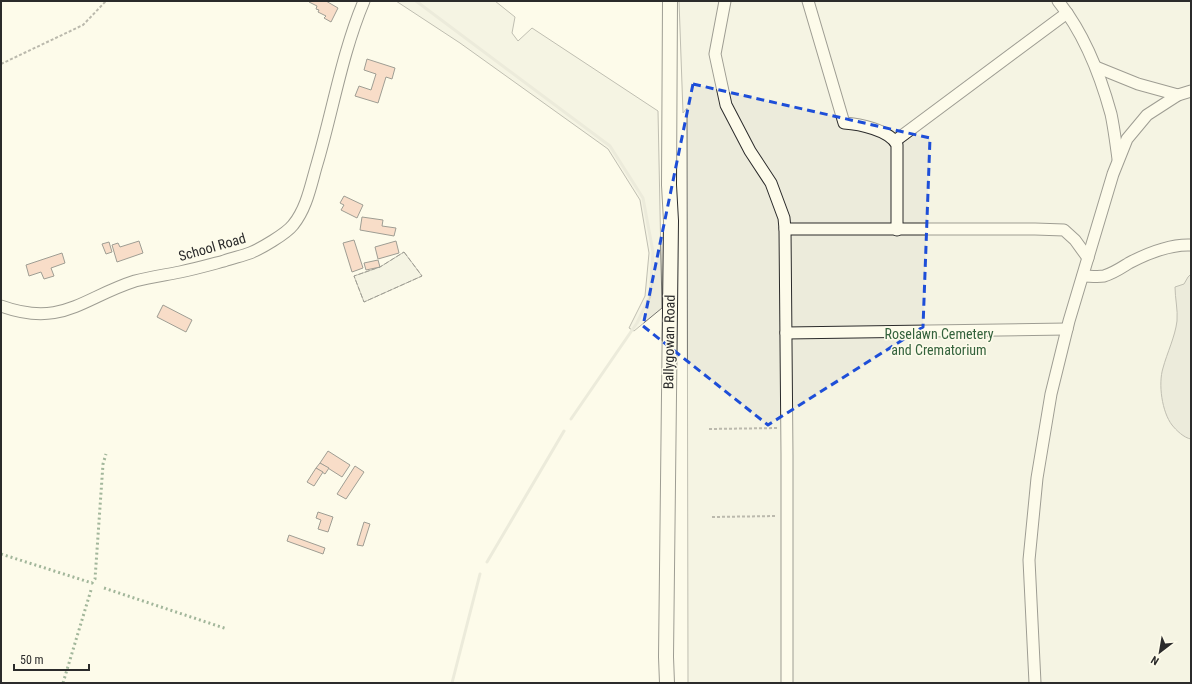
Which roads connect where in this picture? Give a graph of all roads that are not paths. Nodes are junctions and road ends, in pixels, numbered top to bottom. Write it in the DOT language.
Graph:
graph roads {
  1 [pos="364,1"];
  2 [pos="670,1"];
  3 [pos="726,1"];
  4 [pos="808,1"];
  5 [pos="1058,1"];
  6 [pos="1067,13"];
  7 [pos="1096,67"];
  8 [pos="1191,91"];
  9 [pos="1178,95"];
  10 [pos="895,141"];
  11 [pos="1118,160"];
  12 [pos="785,229"];
  13 [pos="897,230"];
  14 [pos="1191,244"];
  15 [pos="1088,258"];
  16 [pos="1083,276"];
  17 [pos="1,306"];
  18 [pos="1067,329"];
  19 [pos="786,333"];
  20 [pos="667,683"];
  21 [pos="787,683"];
  22 [pos="1035,683"];
  1 -- 17 [label="street, School Road"];
  2 -- 20 [label="main road, Ballygowan Road"];
  3 -- 12 [label="street"];
  4 -- 10 [label="street"];
  5 -- 6 [label="street"];
  6 -- 7 [label="street"];
  6 -- 10 [label="street"];
  7 -- 9 [label="street"];
  7 -- 11 [label="street"];
  8 -- 9 [label="street"];
  9 -- 11 [label="street"];
  10 -- 13 [label="street"];
  11 -- 15 [label="street"];
  12 -- 13 [label="street"];
  12 -- 19 [label="street"];
  13 -- 15 [label="street"];
  14 -- 16 [label="street"];
  15 -- 16 [label="street"];
  16 -- 18 [label="street"];
  18 -- 19 [label="street"];
  18 -- 22 [label="street"];
  19 -- 21 [label="street"];
}
